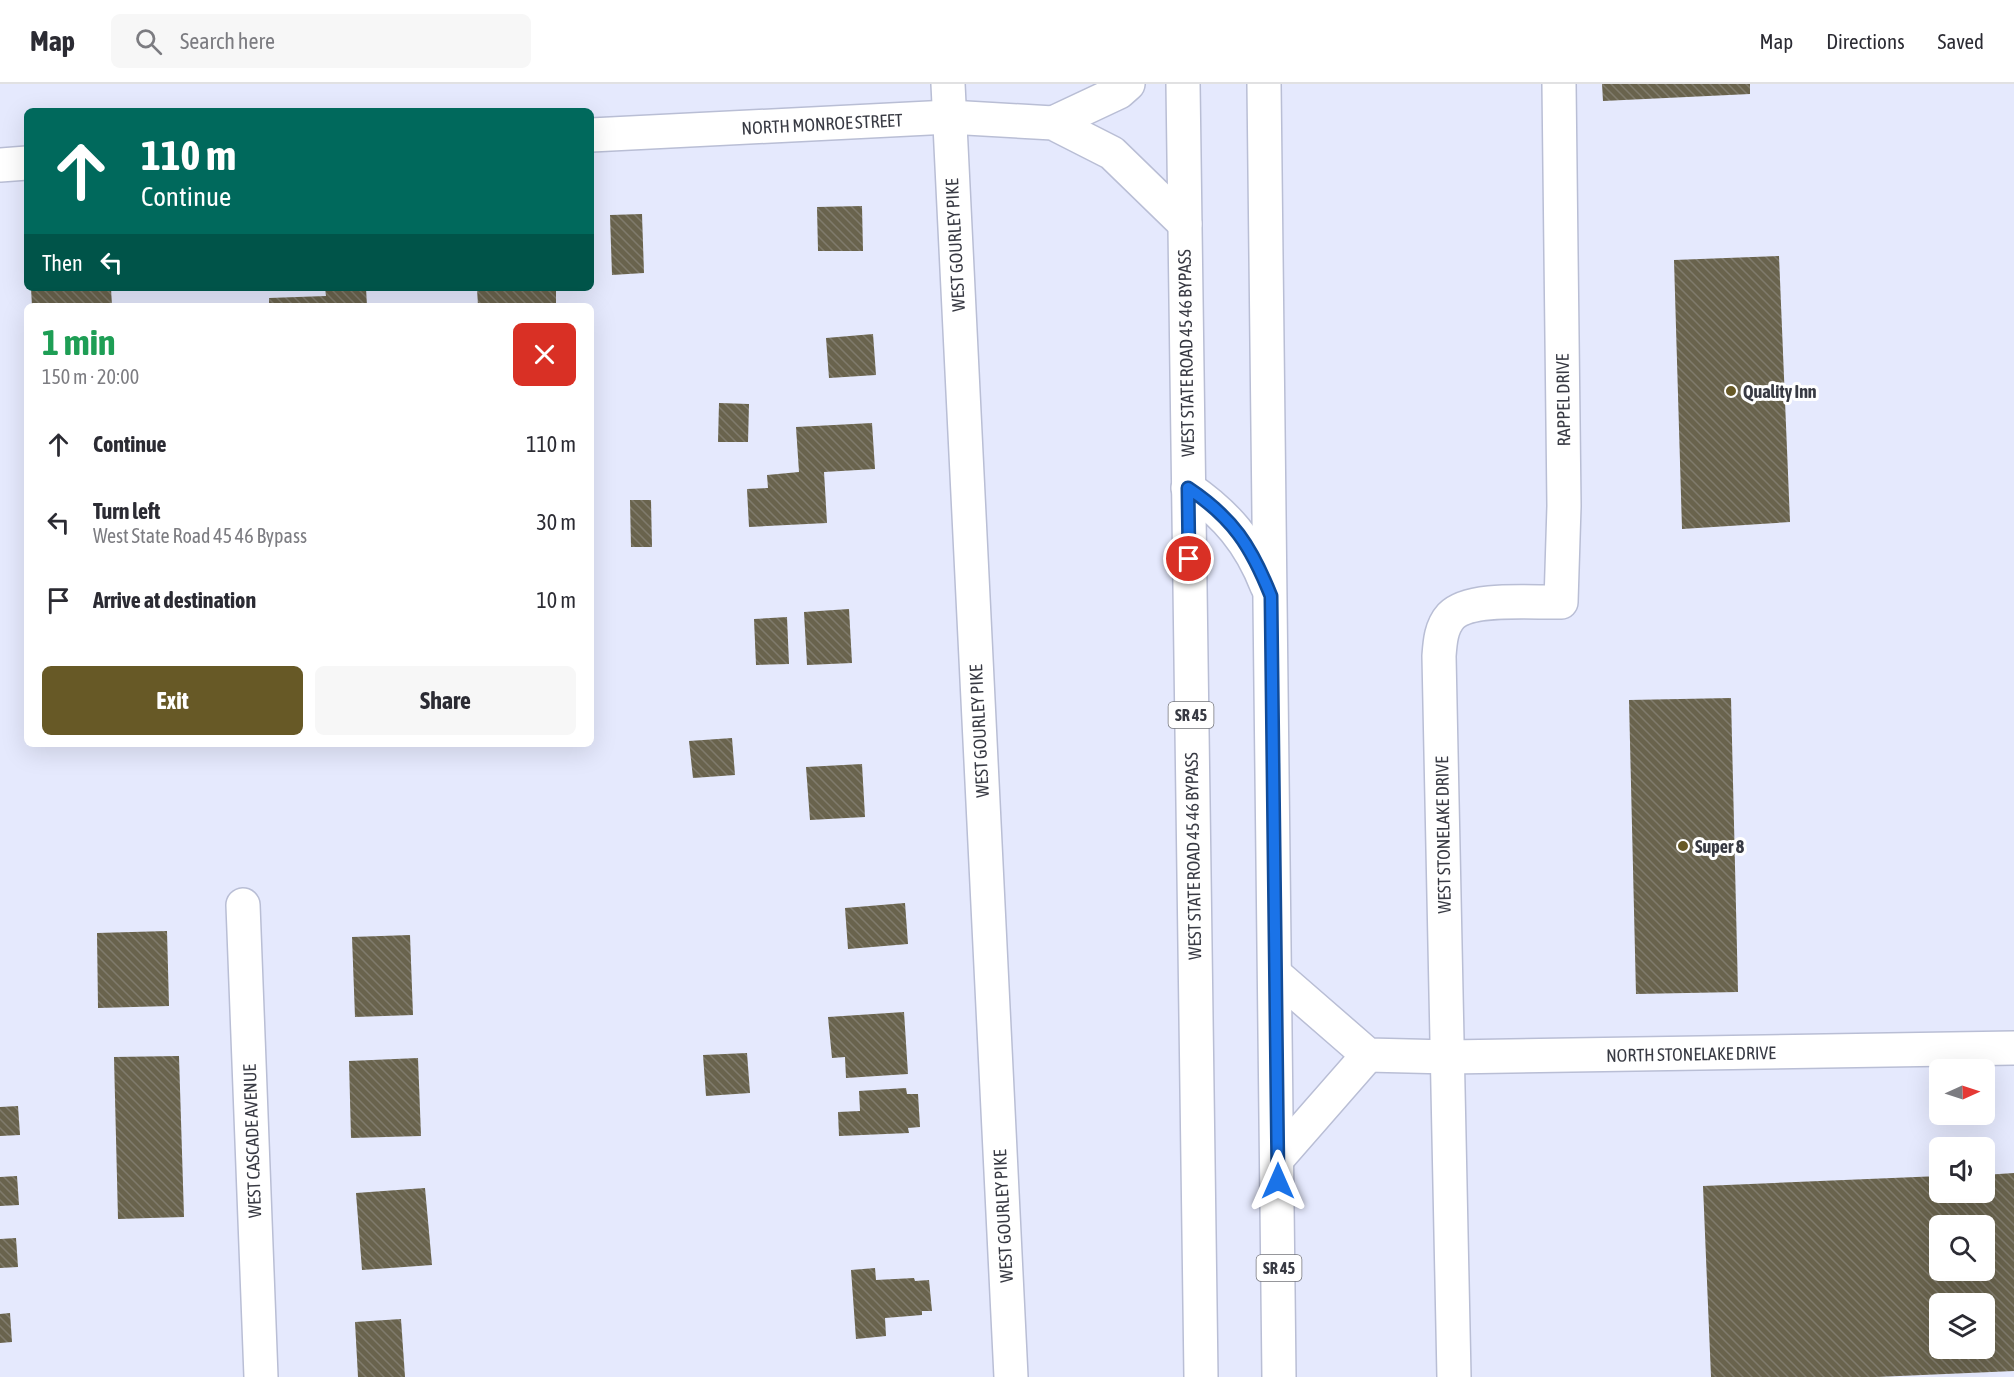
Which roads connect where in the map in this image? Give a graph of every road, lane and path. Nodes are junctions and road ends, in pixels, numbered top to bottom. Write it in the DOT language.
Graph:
graph roads {
  1 [pos="948,84"];
  2 [pos="1128,84"];
  3 [pos="1183,84"];
  4 [pos="1264,84"];
  5 [pos="1559,84"];
  6 [pos="949,117"];
  7 [pos="1053,123"];
  8 [pos="594,135"];
  9 [pos="24,164"];
  10 [pos="0,165"];
  11 [pos="1185,224"];
  12 [pos="1188,488"];
  13 [pos="1271,596"];
  14 [pos="1451,616"];
  15 [pos="243,905"];
  16 [pos="1276,975"];
  17 [pos="2014,1048"];
  18 [pos="1368,1055"];
  19 [pos="1449,1057"];
  20 [pos="1278,1158"];
  21 [pos="261,1377"];
  22 [pos="1011,1377"];
  23 [pos="1201,1377"];
  24 [pos="1279,1377"];
  25 [pos="1454,1377"];
  1 -- 6 [label="main road, WEST GOURLEY PIKE"];
  2 -- 7 [label="main road, NORTH MONROE STREET"];
  3 -- 11 [label="main road, WEST STATE ROAD 45 46 BYPASS / SR 45"];
  4 -- 13 [label="main road, SR 45"];
  5 -- 14 [label="main road, RAPPEL DRIVE"];
  6 -- 7 [label="main road, NORTH MONROE STREET"];
  6 -- 8 [label="main road, NORTH MONROE STREET"];
  6 -- 22 [label="main road, WEST GOURLEY PIKE"];
  7 -- 11 [label="main road, NORTH MONROE STREET"];
  9 -- 10 [label="main road"];
  11 -- 12 [label="main road, WEST STATE ROAD 45 46 BYPASS / SR 45"];
  12 -- 13 [label="main road"];
  12 -- 23 [label="main road, WEST STATE ROAD 45 46 BYPASS / SR 45"];
  13 -- 16 [label="main road, SR 45"];
  14 -- 19 [label="main road, WEST STONELAKE DRIVE"];
  15 -- 21 [label="main road, WEST CASCADE AVENUE"];
  16 -- 18 [label="main road"];
  16 -- 20 [label="main road, SR 45"];
  17 -- 19 [label="main road, NORTH STONELAKE DRIVE"];
  18 -- 19 [label="main road, NORTH STONELAKE DRIVE"];
  18 -- 20 [label="main road"];
  19 -- 25 [label="main road, WEST STONELAKE DRIVE"];
  20 -- 24 [label="main road, SR 45"];
}
